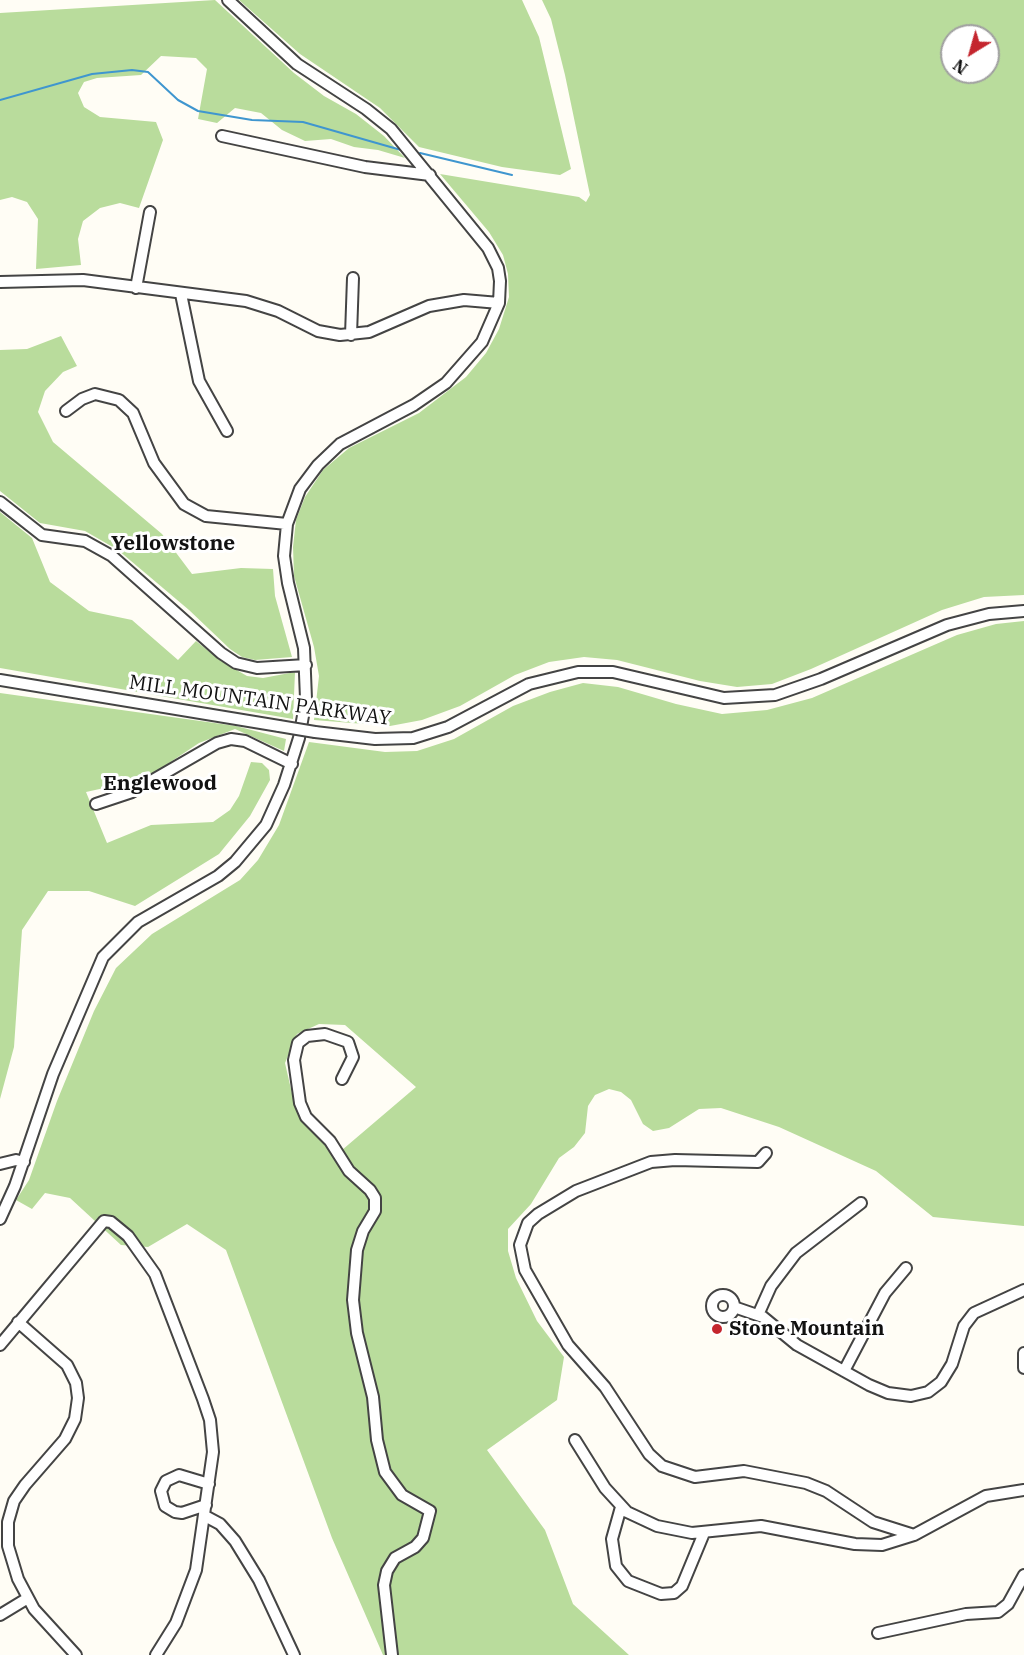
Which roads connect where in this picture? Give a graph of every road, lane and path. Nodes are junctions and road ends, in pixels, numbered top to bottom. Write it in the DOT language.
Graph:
graph roads {
  1 [pos="228,0"];
  2 [pos="222,136"];
  3 [pos="430,175"];
  4 [pos="150,212"];
  5 [pos="353,278"];
  6 [pos="0,282"];
  7 [pos="136,288"];
  8 [pos="181,294"];
  9 [pos="499,303"];
  10 [pos="351,335"];
  11 [pos="66,411"];
  12 [pos="227,431"];
  13 [pos="0,502"];
  14 [pos="287,524"];
  15 [pos="1024,611"];
  16 [pos="306,665"];
  17 [pos="0,680"];
  18 [pos="292,764"];
  19 [pos="96,804"];
  20 [pos="342,1079"];
  21 [pos="766,1153"];
  22 [pos="24,1162"];
  23 [pos="0,1164"];
  24 [pos="861,1203"];
  25 [pos="0,1219"];
  26 [pos="906,1268"];
  27 [pos="1024,1290"];
  28 [pos="734,1307"];
  29 [pos="759,1315"];
  30 [pos="18,1322"];
  31 [pos="0,1345"];
  32 [pos="1024,1353"];
  33 [pos="1024,1368"];
  34 [pos="844,1371"];
  35 [pos="575,1440"];
  36 [pos="209,1484"];
  37 [pos="1024,1490"];
  38 [pos="621,1507"];
  39 [pos="206,1510"];
  40 [pos="704,1533"];
  41 [pos="914,1534"];
  42 [pos="1024,1575"];
  43 [pos="28,1598"];
  44 [pos="0,1615"];
  45 [pos="878,1633"];
  46 [pos="76,1655"];
  47 [pos="156,1655"];
  48 [pos="294,1655"];
  49 [pos="392,1655"];
  1 -- 3 [label="street"];
  2 -- 3 [label="street"];
  3 -- 9 [label="street"];
  4 -- 7 [label="street"];
  5 -- 10 [label="street"];
  6 -- 7 [label="street"];
  7 -- 8 [label="street"];
  8 -- 10 [label="street"];
  8 -- 12 [label="street"];
  9 -- 10 [label="street"];
  9 -- 14 [label="street"];
  11 -- 14 [label="street"];
  13 -- 16 [label="street"];
  14 -- 16 [label="street"];
  15 -- 17 [label="street, MILL MOUNTAIN PARKWAY, bridge"];
  16 -- 18 [label="street"];
  18 -- 19 [label="street"];
  18 -- 22 [label="street"];
  20 -- 49 [label="street"];
  21 -- 41 [label="street"];
  22 -- 23 [label="street"];
  22 -- 25 [label="street"];
  24 -- 29 [label="street"];
  26 -- 34 [label="street"];
  27 -- 34 [label="street"];
  28 -- 29 [label="street"];
  29 -- 34 [label="street"];
  30 -- 31 [label="street"];
  30 -- 36 [label="street"];
  30 -- 43 [label="street"];
  32 -- 33 [label="street"];
  35 -- 38 [label="street"];
  36 -- 39 [label="street"];
  36 -- 39 [label="street"];
  37 -- 41 [label="street"];
  38 -- 40 [label="street"];
  38 -- 40 [label="street"];
  39 -- 47 [label="street"];
  39 -- 48 [label="street"];
  40 -- 41 [label="street"];
  42 -- 45 [label="street"];
  43 -- 44 [label="street"];
  43 -- 46 [label="street"];
}
